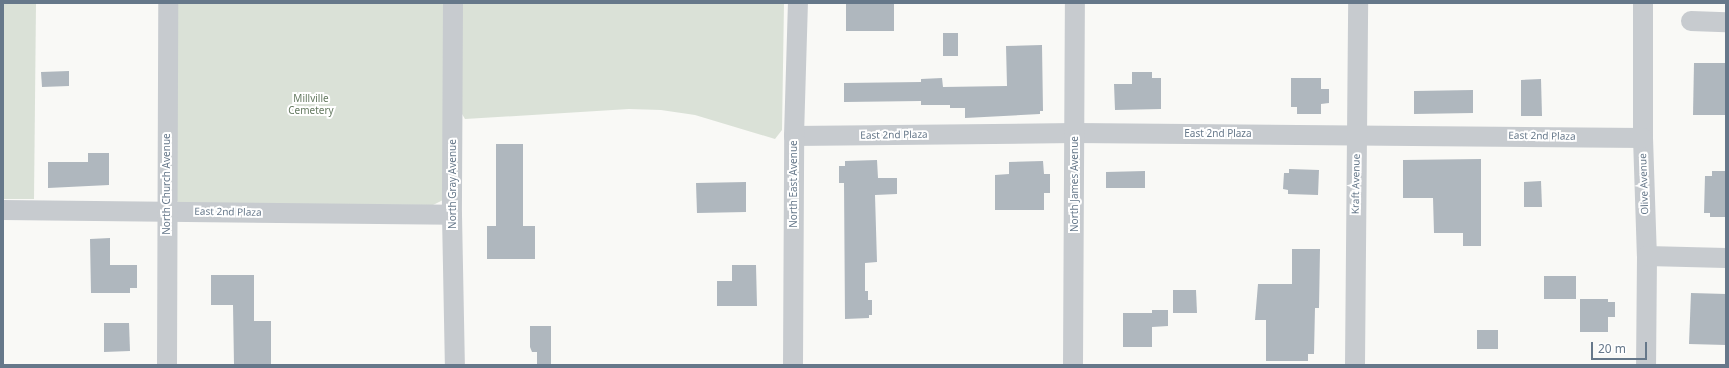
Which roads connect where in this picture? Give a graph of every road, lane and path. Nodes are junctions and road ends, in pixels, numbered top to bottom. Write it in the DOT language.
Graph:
graph roads {
  1 [pos="168,3"];
  2 [pos="453,3"];
  3 [pos="798,3"];
  4 [pos="1075,3"];
  5 [pos="1358,3"];
  6 [pos="1643,3"];
  7 [pos="1691,22"];
  8 [pos="1726,22"];
  9 [pos="1075,133"];
  10 [pos="1357,134"];
  11 [pos="794,136"];
  12 [pos="1643,138"];
  13 [pos="3,210"];
  14 [pos="167,211"];
  15 [pos="452,215"];
  16 [pos="1647,256"];
  17 [pos="1726,258"];
  18 [pos="167,365"];
  19 [pos="455,365"];
  20 [pos="793,365"];
  21 [pos="1073,365"];
  22 [pos="1355,365"];
  23 [pos="1646,365"];
  1 -- 14 [label="street, North Church Avenue"];
  2 -- 15 [label="street, North Gray Avenue"];
  3 -- 11 [label="street, North East Avenue"];
  4 -- 9 [label="street, North James Avenue"];
  5 -- 10 [label="street, Kraft Avenue"];
  6 -- 12 [label="street, Olive Avenue"];
  7 -- 8 [label="street"];
  9 -- 10 [label="street, East 2nd Plaza"];
  9 -- 11 [label="street, East 2nd Plaza"];
  9 -- 21 [label="street, North James Avenue"];
  10 -- 12 [label="street, East 2nd Plaza"];
  10 -- 22 [label="street, Kraft Avenue"];
  11 -- 20 [label="street, North East Avenue"];
  12 -- 16 [label="street, Olive Avenue"];
  13 -- 14 [label="street, East 2nd Plaza"];
  14 -- 15 [label="street, East 2nd Plaza"];
  14 -- 18 [label="street, North Church Avenue"];
  15 -- 19 [label="street, North Gray Avenue"];
  16 -- 17 [label="street"];
  16 -- 23 [label="street, Olive Avenue"];
}
